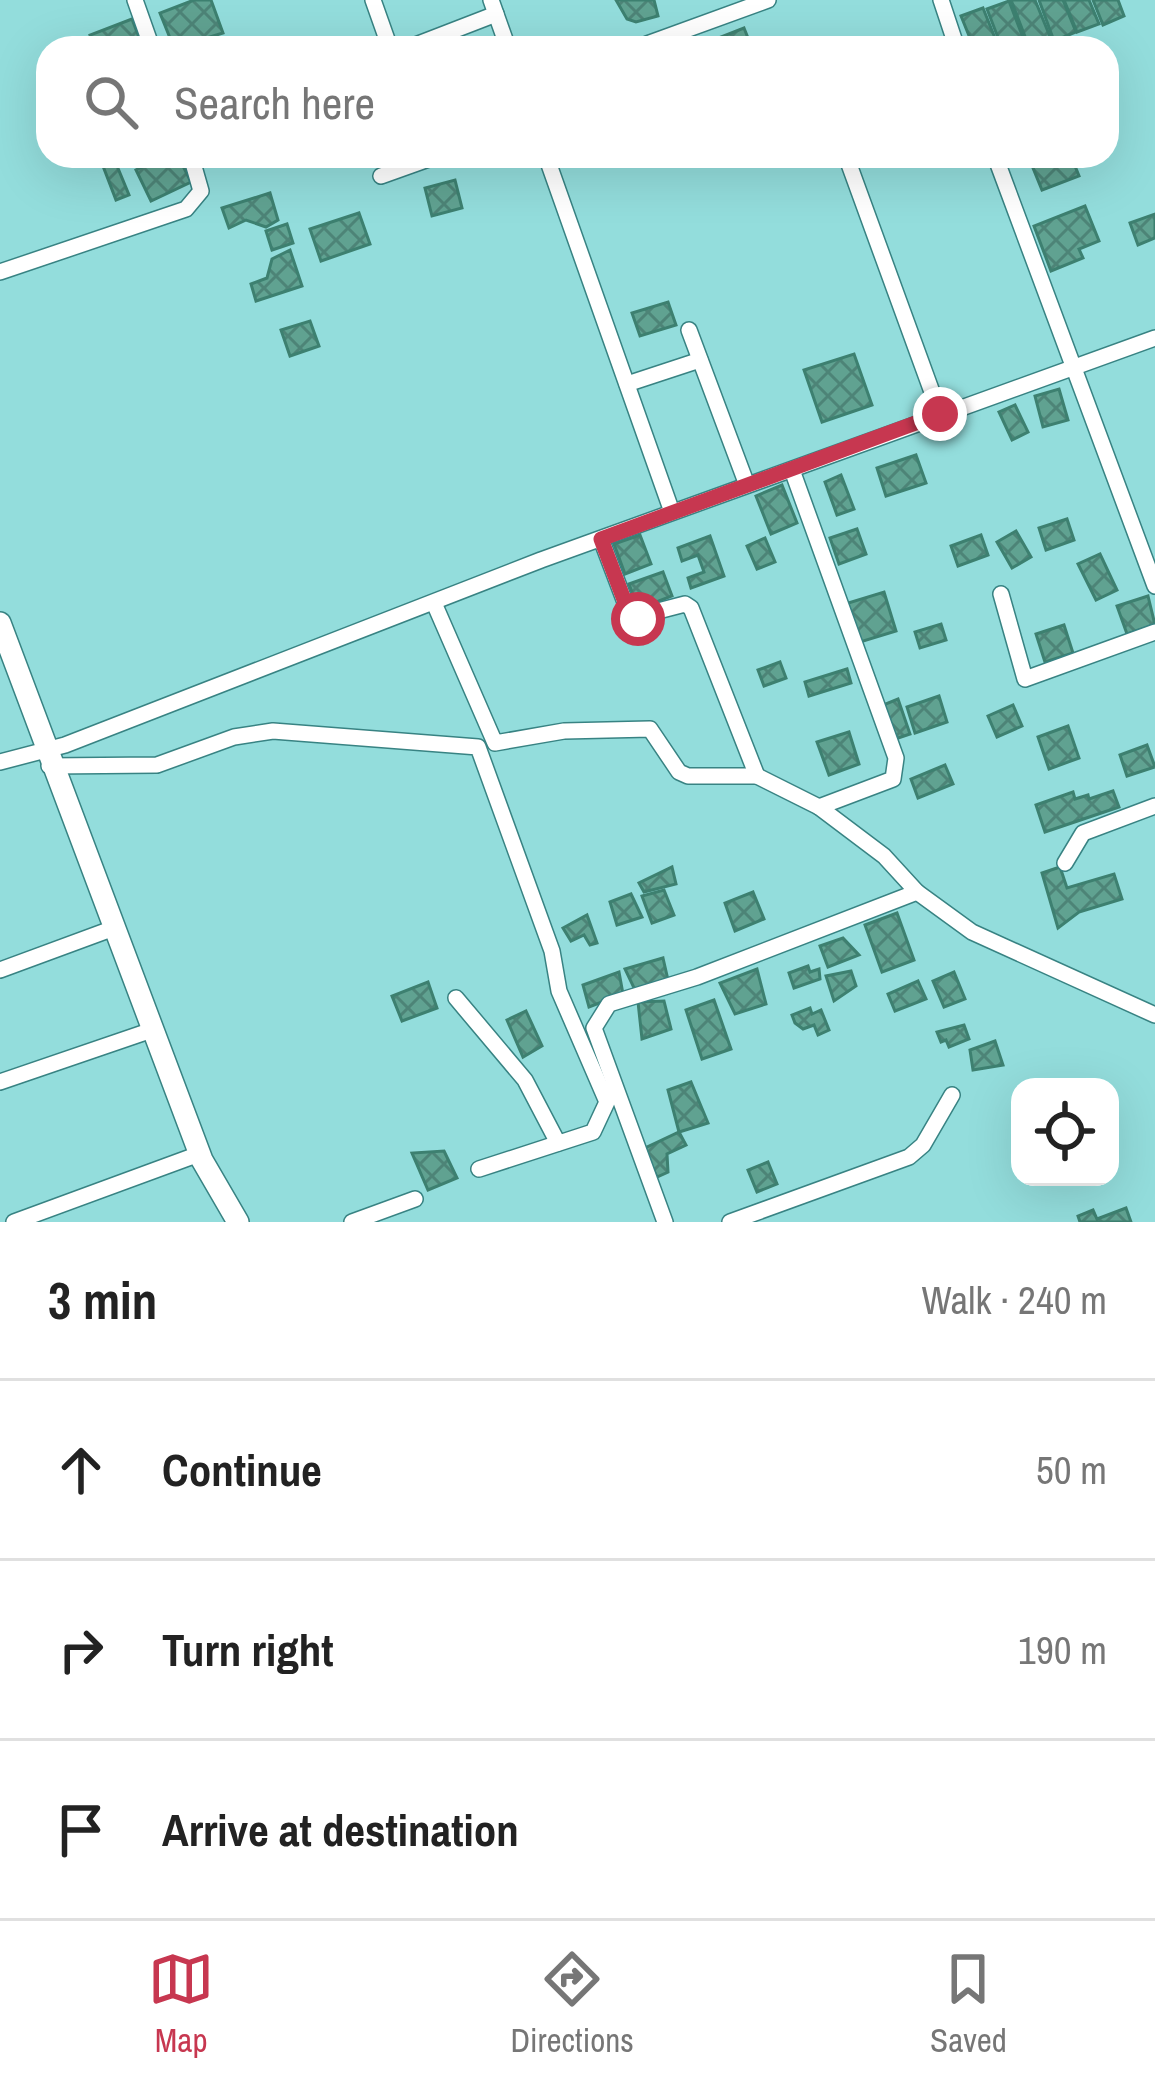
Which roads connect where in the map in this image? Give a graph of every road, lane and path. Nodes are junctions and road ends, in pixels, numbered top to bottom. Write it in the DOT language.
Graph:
graph roads {
  1 [pos="135,0"];
  2 [pos="373,0"];
  3 [pos="768,0"];
  4 [pos="946,1"];
  5 [pos="493,7"];
  6 [pos="148,36"];
  7 [pos="386,36"];
  8 [pos="433,36"];
  9 [pos="504,36"];
  10 [pos="669,36"];
  11 [pos="954,36"];
  12 [pos="194,168"];
  13 [pos="402,168"];
  14 [pos="550,168"];
  15 [pos="850,168"];
  16 [pos="999,168"];
  17 [pos="381,176"];
  18 [pos="0,272"];
  19 [pos="689,330"];
  20 [pos="1155,338"];
  21 [pos="700,360"];
  22 [pos="1072,369"];
  23 [pos="627,384"];
  24 [pos="940,414"];
  25 [pos="792,470"];
  26 [pos="747,485"];
  27 [pos="672,512"];
  28 [pos="601,539"];
  29 [pos="1155,586"];
  30 [pos="1001,594"];
  31 [pos="434,603"];
  32 [pos="0,623"];
  33 [pos="1155,632"];
  34 [pos="46,756"];
  35 [pos="0,762"];
  36 [pos="757,776"];
  37 [pos="1155,806"];
  38 [pos="818,807"];
  39 [pos="1064,863"];
  40 [pos="917,892"];
  41 [pos="115,928"];
  42 [pos="0,970"];
  43 [pos="456,998"];
  44 [pos="1155,1015"];
  45 [pos="152,1030"];
  46 [pos="0,1082"];
  47 [pos="952,1095"];
  48 [pos="558,1143"];
  49 [pos="200,1154"];
  50 [pos="479,1169"];
  51 [pos="415,1199"];
  52 [pos="14,1222"];
  53 [pos="238,1222"];
  54 [pos="352,1222"];
  55 [pos="665,1222"];
  56 [pos="730,1222"];
  1 -- 6 [label="street"];
  2 -- 7 [label="street"];
  3 -- 10 [label="street"];
  4 -- 11 [label="street"];
  5 -- 8 [label="street"];
  5 -- 9 [label="street"];
  12 -- 18 [label="street"];
  13 -- 17 [label="street"];
  14 -- 23 [label="street"];
  15 -- 24 [label="street"];
  16 -- 22 [label="street"];
  19 -- 21 [label="street"];
  20 -- 22 [label="street"];
  21 -- 23 [label="street"];
  21 -- 26 [label="street"];
  22 -- 24 [label="street"];
  22 -- 29 [label="street"];
  23 -- 27 [label="street"];
  24 -- 25 [label="street"];
  25 -- 26 [label="street"];
  25 -- 38 [label="street"];
  26 -- 27 [label="street"];
  27 -- 28 [label="street"];
  28 -- 31 [label="street"];
  28 -- 36 [label="street"];
  30 -- 33 [label="street"];
  31 -- 34 [label="street"];
  31 -- 36 [label="street"];
  32 -- 34 [label="main road"];
  34 -- 35 [label="street"];
  34 -- 41 [label="main road"];
  34 -- 48 [label="street"];
  36 -- 38 [label="street"];
  37 -- 39 [label="street"];
  38 -- 40 [label="street"];
  40 -- 44 [label="street"];
  40 -- 55 [label="street"];
  41 -- 42 [label="street"];
  41 -- 45 [label="main road"];
  43 -- 48 [label="street"];
  45 -- 46 [label="street"];
  45 -- 49 [label="main road"];
  47 -- 56 [label="street"];
  48 -- 50 [label="street"];
  49 -- 52 [label="street"];
  49 -- 53 [label="main road"];
  51 -- 54 [label="street"];
}
